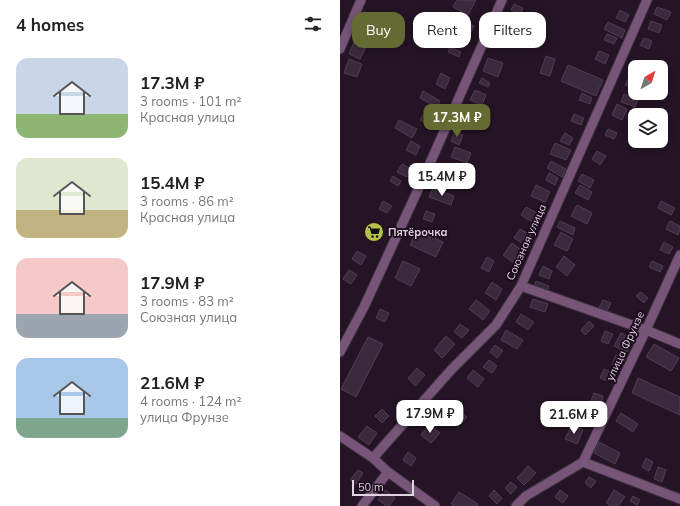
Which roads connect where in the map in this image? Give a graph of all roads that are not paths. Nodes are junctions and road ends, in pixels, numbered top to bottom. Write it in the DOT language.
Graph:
graph roads {
  1 [pos="361,0"];
  2 [pos="502,0"];
  3 [pos="646,0"];
  4 [pos="340,49"];
  5 [pos="680,255"];
  6 [pos="521,286"];
  7 [pos="646,330"];
  8 [pos="680,344"];
  9 [pos="340,352"];
  10 [pos="340,436"];
  11 [pos="373,458"];
  12 [pos="583,462"];
  13 [pos="388,472"];
  14 [pos="680,499"];
  15 [pos="362,506"];
  16 [pos="436,506"];
  17 [pos="516,506"];
  1 -- 4 [label="street"];
  2 -- 9 [label="street"];
  3 -- 6 [label="street, Союзная улица"];
  5 -- 7 [label="street, улица Фрунзе"];
  6 -- 7 [label="street"];
  6 -- 11 [label="street, Союзная улица"];
  7 -- 8 [label="street"];
  7 -- 12 [label="street, улица Фрунзе"];
  10 -- 11 [label="street"];
  11 -- 13 [label="street"];
  12 -- 14 [label="street"];
  12 -- 17 [label="street"];
  13 -- 15 [label="street"];
  13 -- 16 [label="street"];
}
